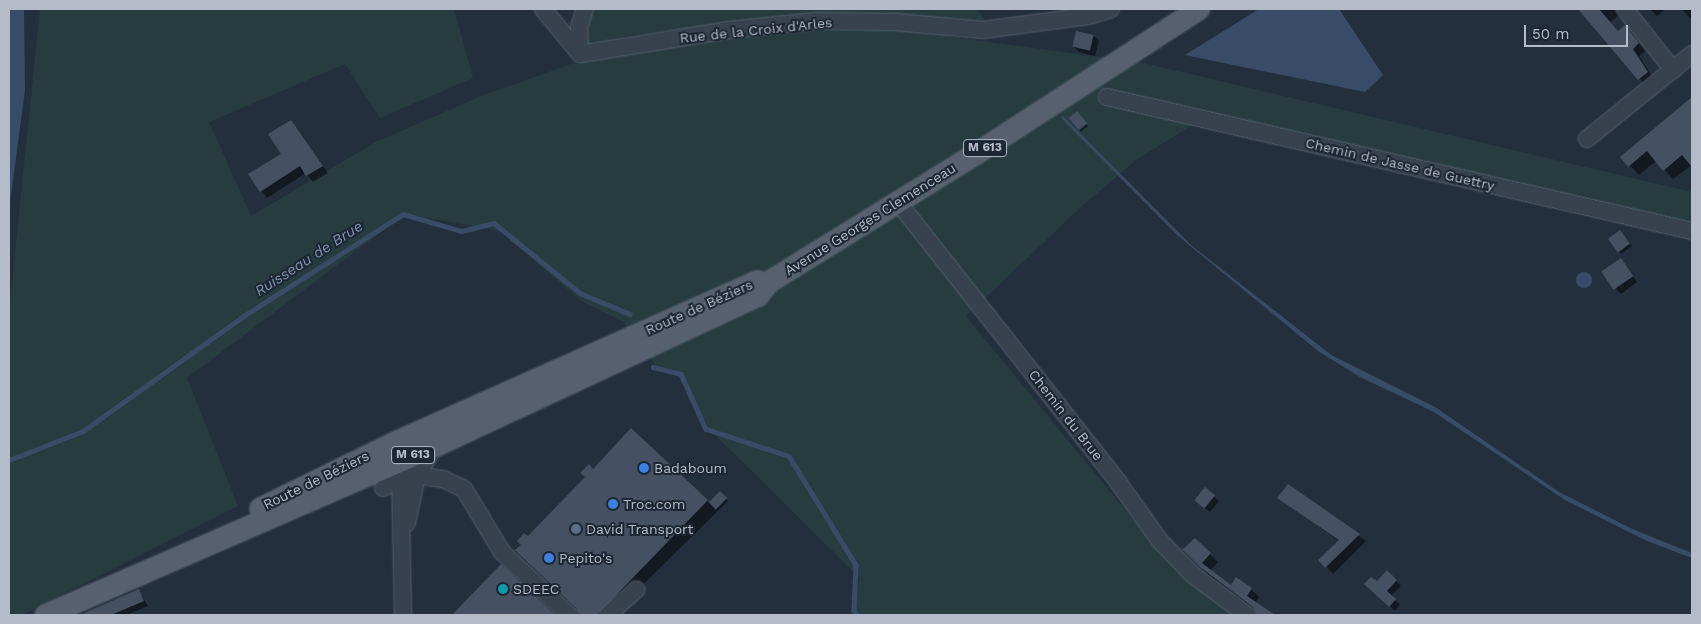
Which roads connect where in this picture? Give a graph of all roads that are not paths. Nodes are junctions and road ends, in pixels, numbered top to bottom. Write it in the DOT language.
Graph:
graph roads {
  1 [pos="543,9"];
  2 [pos="585,9"];
  3 [pos="1111,9"];
  4 [pos="1198,9"];
  5 [pos="1625,9"];
  6 [pos="580,54"];
  7 [pos="1692,54"];
  8 [pos="1673,70"];
  9 [pos="1107,97"];
  10 [pos="1587,140"];
  11 [pos="898,202"];
  12 [pos="1692,231"];
  13 [pos="768,282"];
  14 [pos="436,445"];
  15 [pos="399,460"];
  16 [pos="417,475"];
  17 [pos="383,488"];
  18 [pos="323,495"];
  19 [pos="403,542"];
  20 [pos="178,556"];
  21 [pos="636,590"];
  22 [pos="45,615"];
  23 [pos="403,615"];
  24 [pos="568,615"];
  25 [pos="608,615"];
  26 [pos="1247,615"];
  1 -- 6 [label="street"];
  2 -- 6 [label="street"];
  3 -- 6 [label="street, Rue de la Croix d'Arles"];
  4 -- 11 [label="main road, Avenue Georges Clemenceau / M 613"];
  5 -- 8 [label="street"];
  7 -- 8 [label="street"];
  8 -- 10 [label="street"];
  9 -- 12 [label="street, Chemin de Jasse de Guettry"];
  11 -- 13 [label="main road, Avenue Georges Clemenceau / M 613"];
  11 -- 26 [label="street, Chemin du Brue"];
  13 -- 14 [label="main road, Route de Béziers / M 613"];
  13 -- 15 [label="main road, Route de Béziers / M 613"];
  14 -- 15 [label="main road, Route de Béziers / M 613"];
  14 -- 16 [label="street"];
  15 -- 16 [label="street"];
  15 -- 17 [label="street"];
  15 -- 18 [label="main road, Route de Béziers / M 613"];
  15 -- 19 [label="street"];
  15 -- 20 [label="main road, Route de Béziers / M 613"];
  16 -- 19 [label="street"];
  16 -- 24 [label="street"];
  17 -- 18 [label="street"];
  17 -- 19 [label="street"];
  18 -- 20 [label="main road, Route de Béziers / M 613"];
  19 -- 23 [label="street"];
  20 -- 22 [label="main road, Route de Béziers / M 613"];
  21 -- 25 [label="street"];
}
